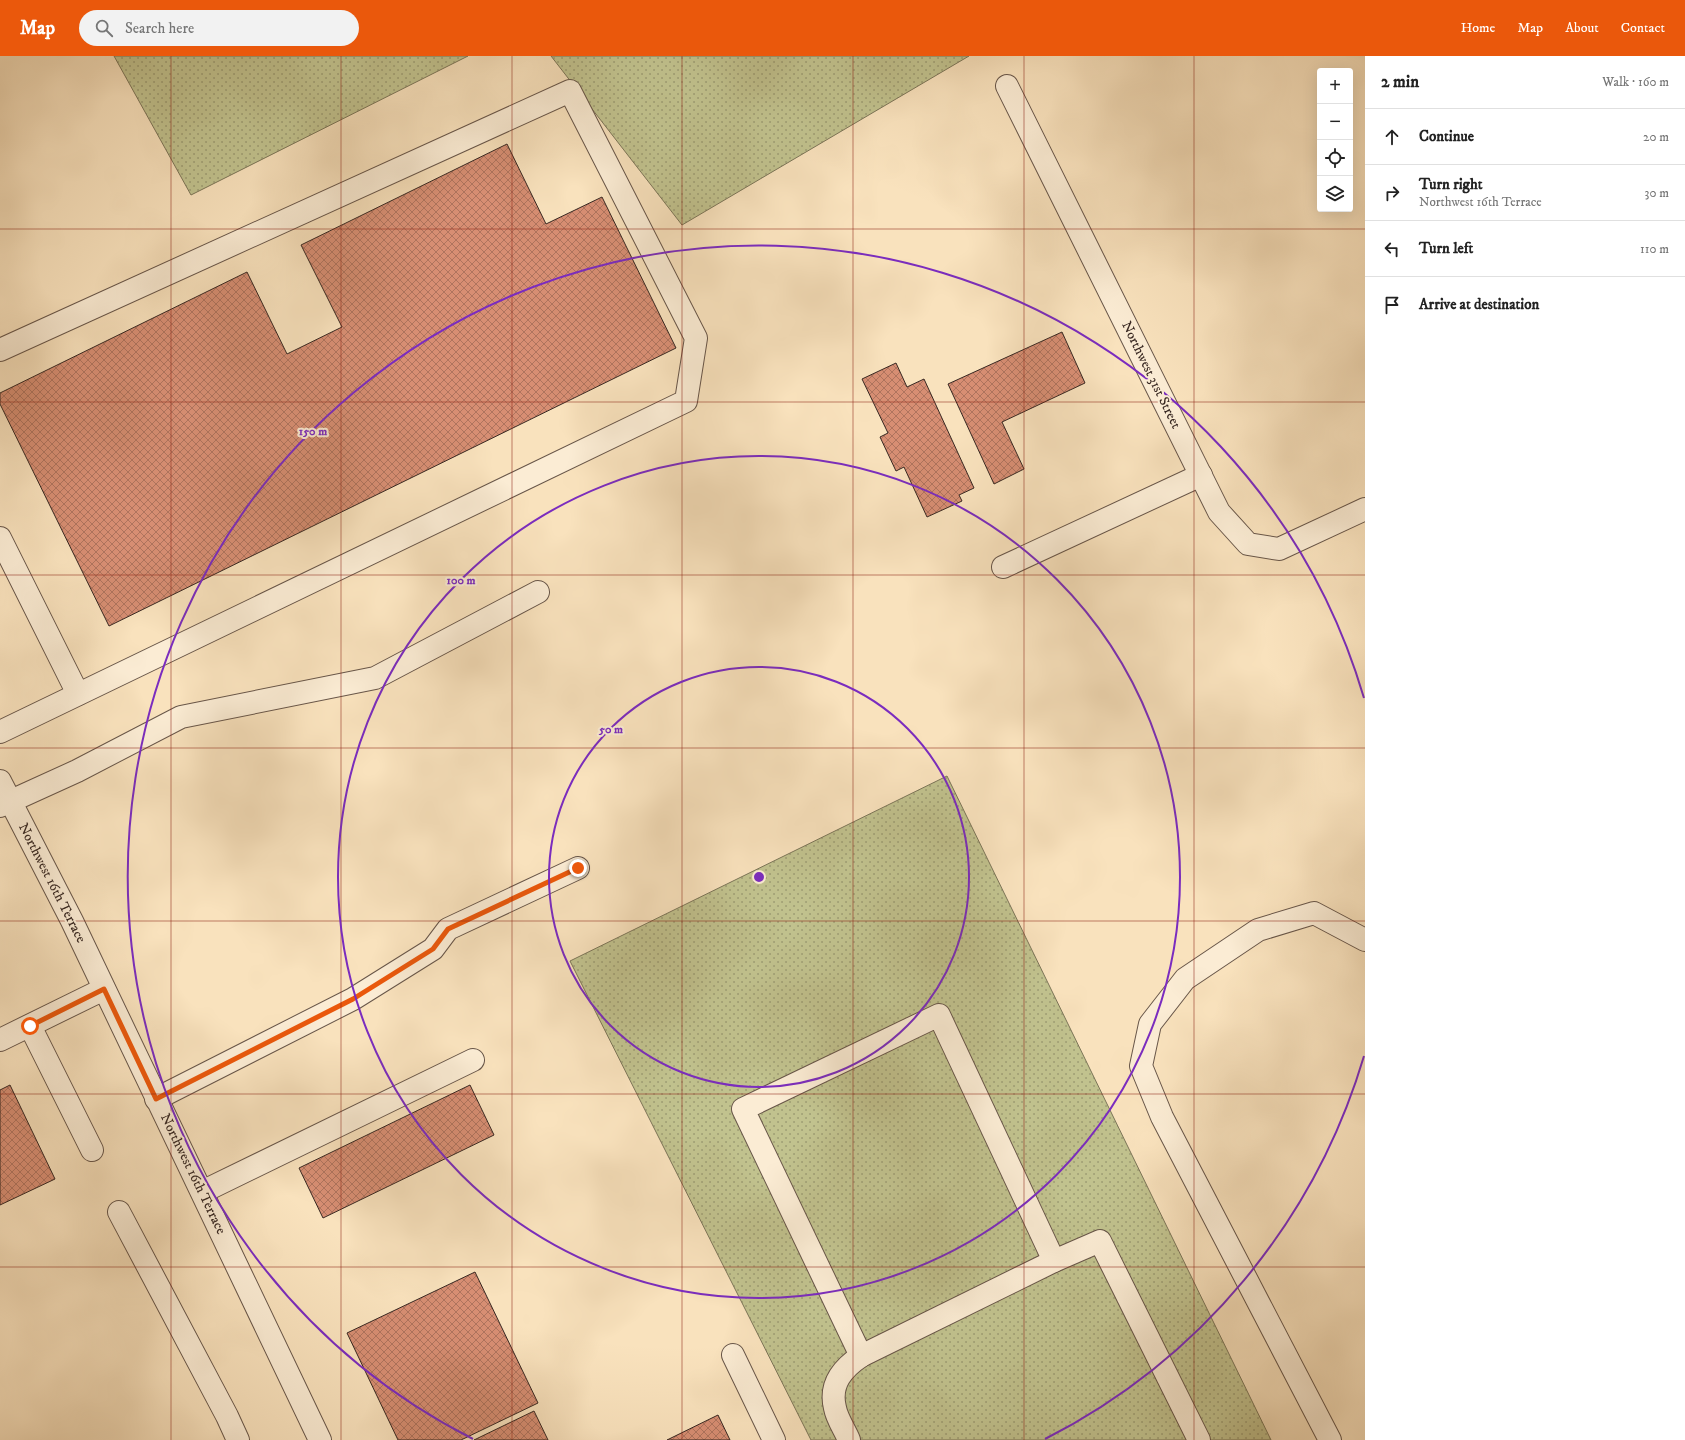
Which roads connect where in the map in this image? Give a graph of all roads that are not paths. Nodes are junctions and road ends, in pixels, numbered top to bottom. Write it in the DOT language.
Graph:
graph roads {
  1 [pos="1007,86"];
  2 [pos="0,350"];
  3 [pos="1201,476"];
  4 [pos="1365,509"];
  5 [pos="0,538"];
  6 [pos="1004,568"];
  7 [pos="538,592"];
  8 [pos="78,694"];
  9 [pos="0,732"];
  10 [pos="0,781"];
  11 [pos="5,804"];
  12 [pos="578,868"];
  13 [pos="1365,940"];
  14 [pos="104,989"];
  15 [pos="30,1026"];
  16 [pos="0,1040"];
  17 [pos="473,1060"];
  18 [pos="156,1099"];
  19 [pos="92,1150"];
  20 [pos="202,1192"];
  21 [pos="120,1212"];
  22 [pos="1054,1261"];
  23 [pos="734,1355"];
  24 [pos="861,1356"];
  25 [pos="238,1440"];
  26 [pos="320,1440"];
  27 [pos="774,1440"];
  28 [pos="849,1440"];
  29 [pos="1199,1440"];
  30 [pos="1330,1440"];
  1 -- 3 [label="street, Northwest 31st Street"];
  2 -- 8 [label="street"];
  3 -- 4 [label="street, Northwest 31st Street"];
  3 -- 6 [label="street"];
  5 -- 8 [label="street"];
  7 -- 11 [label="street"];
  8 -- 9 [label="street"];
  10 -- 11 [label="street, Northwest 16th Terrace"];
  11 -- 14 [label="street, Northwest 16th Terrace"];
  12 -- 18 [label="street"];
  13 -- 30 [label="street"];
  14 -- 15 [label="street"];
  14 -- 18 [label="street, Northwest 16th Terrace"];
  15 -- 16 [label="street"];
  15 -- 19 [label="street"];
  17 -- 20 [label="street"];
  18 -- 20 [label="street, Northwest 16th Terrace"];
  20 -- 26 [label="street, Northwest 16th Terrace"];
  21 -- 25 [label="street"];
  22 -- 24 [label="street"];
  22 -- 24 [label="street"];
  22 -- 29 [label="street"];
  23 -- 27 [label="street"];
  24 -- 28 [label="street"];
}
